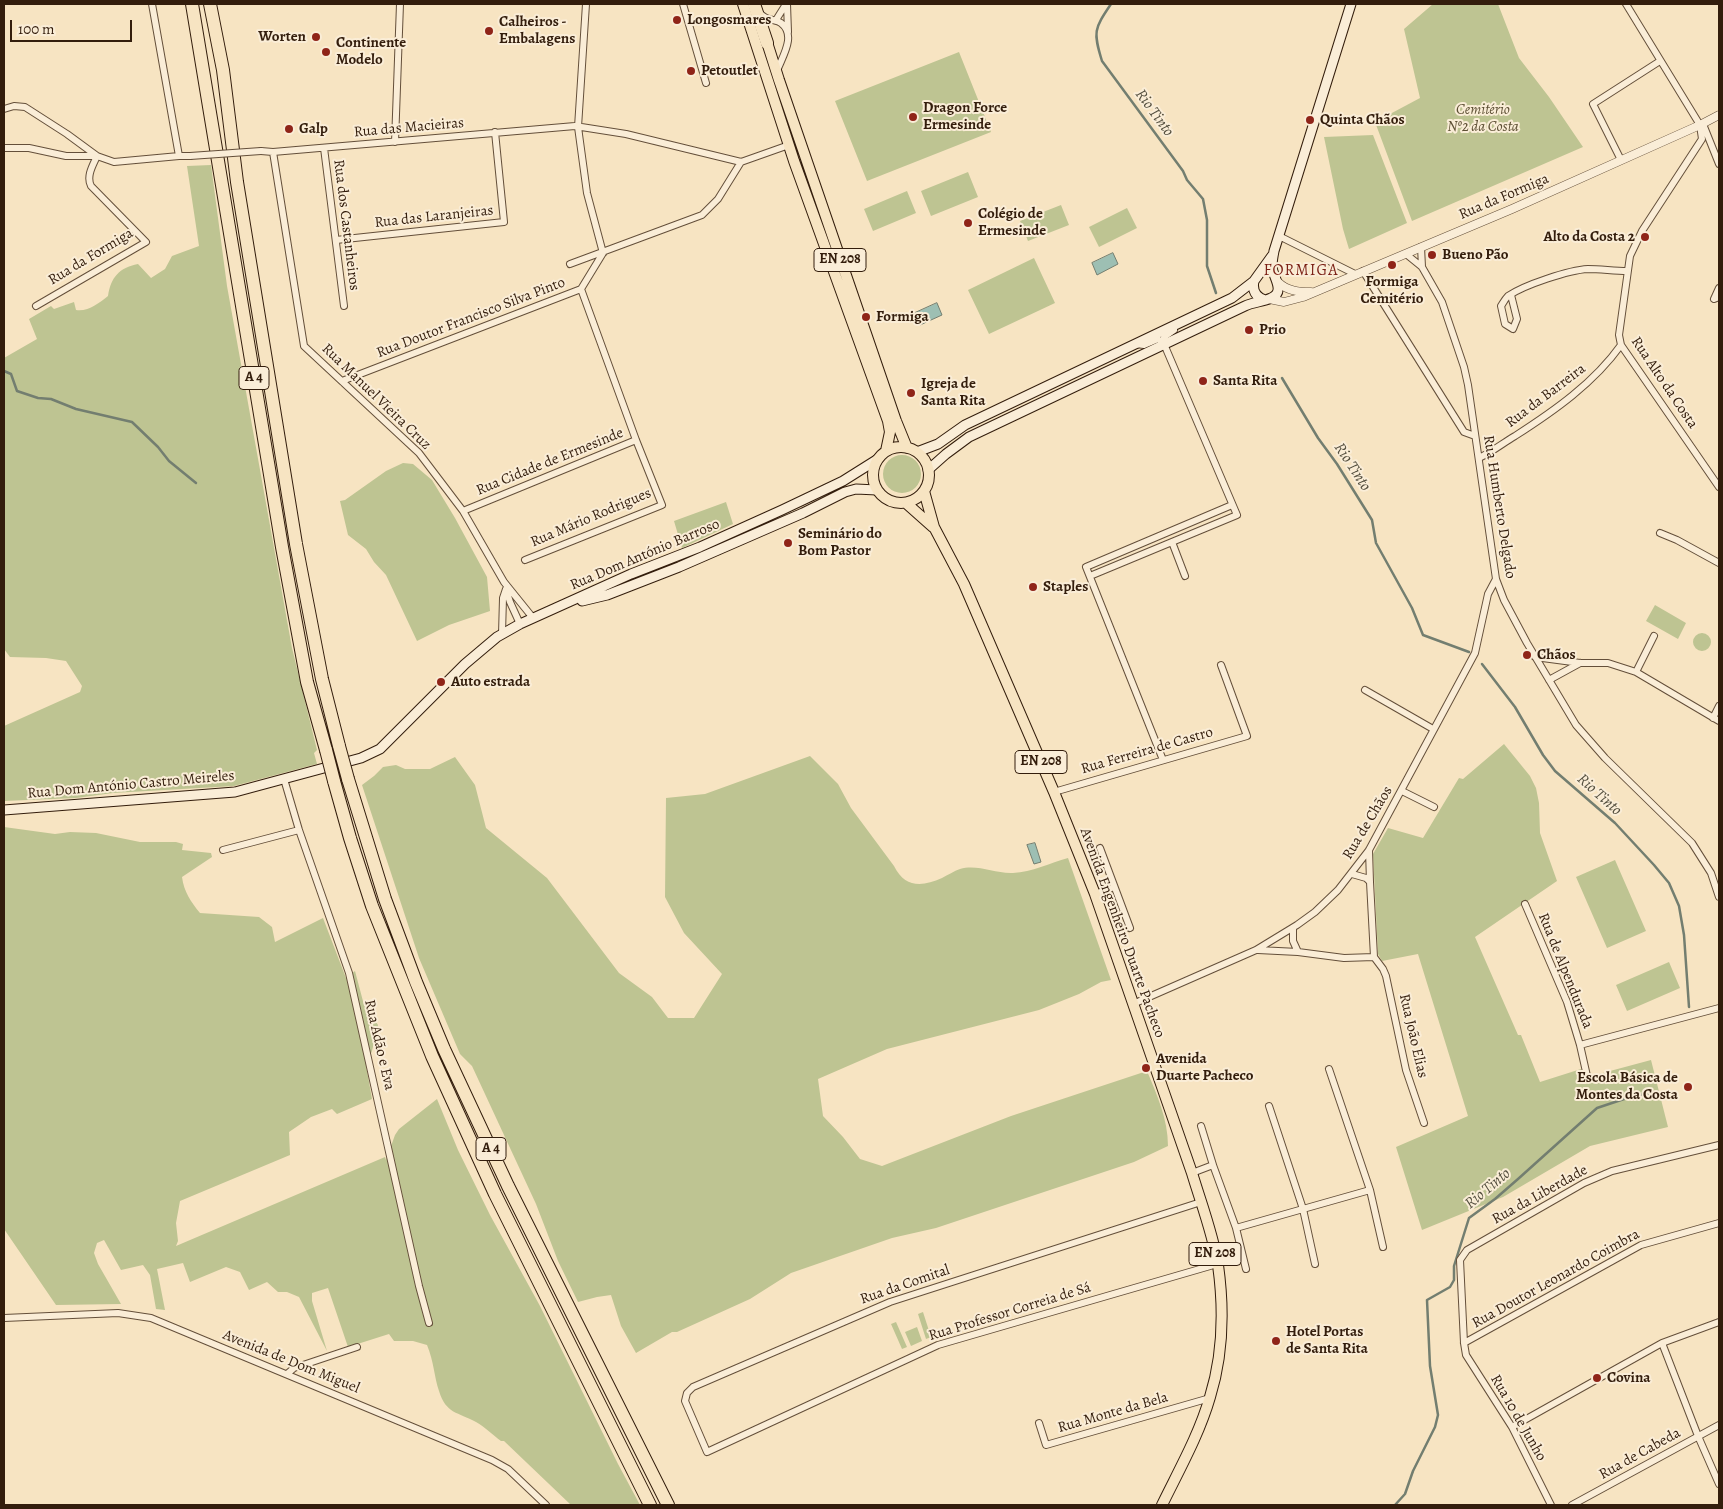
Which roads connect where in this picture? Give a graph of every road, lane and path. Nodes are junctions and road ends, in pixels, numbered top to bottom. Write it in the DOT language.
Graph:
graph roads {
  1 [pos="152,4"];
  2 [pos="192,4"];
  3 [pos="210,4"];
  4 [pos="400,4"];
  5 [pos="586,4"];
  6 [pos="683,4"];
  7 [pos="743,4"];
  8 [pos="786,4"];
  9 [pos="1351,4"];
  10 [pos="1626,4"];
  11 [pos="757,7"];
  12 [pos="776,20"];
  13 [pos="788,36"];
  14 [pos="767,43"];
  15 [pos="1660,61"];
  16 [pos="776,72"];
  17 [pos="706,83"];
  18 [pos="4,109"];
  19 [pos="1719,115"];
  20 [pos="1702,124"];
  21 [pos="578,126"];
  22 [pos="495,132"];
  23 [pos="395,142"];
  24 [pos="789,145"];
  25 [pos="4,148"];
  26 [pos="324,148"];
  27 [pos="273,152"];
  28 [pos="97,156"];
  29 [pos="179,156"];
  30 [pos="1621,160"];
  31 [pos="741,162"];
  32 [pos="1719,164"];
  33 [pos="1279,236"];
  34 [pos="336,240"];
  35 [pos="1421,247"];
  36 [pos="1274,251"];
  37 [pos="602,253"];
  38 [pos="1406,254"];
  39 [pos="570,264"];
  40 [pos="1422,267"];
  41 [pos="1627,272"];
  42 [pos="1359,273"];
  43 [pos="1256,279"];
  44 [pos="1277,280"];
  45 [pos="581,289"];
  46 [pos="1317,290"];
  47 [pos="1511,295"];
  48 [pos="1267,299"];
  49 [pos="36,306"];
  50 [pos="344,306"];
  51 [pos="1183,320"];
  52 [pos="1134,344"];
  53 [pos="1164,344"];
  54 [pos="1621,345"];
  55 [pos="342,381"];
  56 [pos="1475,436"];
  57 [pos="636,440"];
  58 [pos="907,448"];
  59 [pos="886,451"];
  60 [pos="917,452"];
  61 [pos="1479,458"];
  62 [pos="878,459"];
  63 [pos="928,470"];
  64 [pos="1719,487"];
  65 [pos="877,490"];
  66 [pos="924,491"];
  67 [pos="906,503"];
  68 [pos="1232,505"];
  69 [pos="463,511"];
  70 [pos="934,527"];
  71 [pos="1660,533"];
  72 [pos="1172,542"];
  73 [pos="525,560"];
  74 [pos="1719,563"];
  75 [pos="1090,576"];
  76 [pos="1185,576"];
  77 [pos="1496,579"];
  78 [pos="505,585"];
  79 [pos="563,606"];
  80 [pos="533,618"];
  81 [pos="520,624"];
  82 [pos="502,634"];
  83 [pos="1654,636"];
  84 [pos="1535,657"];
  85 [pos="1580,663"];
  86 [pos="1221,665"];
  87 [pos="1636,672"];
  88 [pos="1549,680"];
  89 [pos="1365,690"];
  90 [pos="1719,706"];
  91 [pos="1713,718"];
  92 [pos="1719,721"];
  93 [pos="1434,729"];
  94 [pos="1163,760"];
  95 [pos="284,779"];
  96 [pos="1402,791"];
  97 [pos="1054,792"];
  98 [pos="1434,807"];
  99 [pos="4,810"];
  100 [pos="299,830"];
  101 [pos="1100,848"];
  102 [pos="223,850"];
  103 [pos="1369,850"];
  104 [pos="1352,874"];
  105 [pos="1370,882"];
  106 [pos="1114,887"];
  107 [pos="1095,894"];
  108 [pos="1719,897"];
  109 [pos="1525,904"];
  110 [pos="1130,928"];
  111 [pos="1293,928"];
  112 [pos="1256,950"];
  113 [pos="1298,952"];
  114 [pos="1374,957"];
  115 [pos="1132,1004"];
  116 [pos="1719,1008"];
  117 [pos="1580,1045"];
  118 [pos="1329,1068"];
  119 [pos="1587,1076"];
  120 [pos="1270,1106"];
  121 [pos="1424,1123"];
  122 [pos="1201,1126"];
  123 [pos="1719,1144"];
  124 [pos="1213,1166"];
  125 [pos="1192,1173"];
  126 [pos="1370,1190"];
  127 [pos="1201,1202"];
  128 [pos="1303,1208"];
  129 [pos="1719,1223"];
  130 [pos="1236,1228"];
  131 [pos="1383,1247"];
  132 [pos="1217,1264"];
  133 [pos="1314,1264"];
  134 [pos="1246,1269"];
  135 [pos="4,1318"];
  136 [pos="1719,1322"];
  137 [pos="429,1323"];
  138 [pos="1464,1343"];
  139 [pos="1662,1343"];
  140 [pos="357,1347"];
  141 [pos="287,1374"];
  142 [pos="1210,1398"];
  143 [pos="1038,1423"];
  144 [pos="1719,1425"];
  145 [pos="1512,1427"];
  146 [pos="1698,1436"];
  147 [pos="707,1452"];
  148 [pos="1719,1484"];
  149 [pos="546,1505"];
  150 [pos="650,1505"];
  151 [pos="668,1505"];
  152 [pos="1162,1505"];
  153 [pos="1551,1505"];
  154 [pos="1572,1505"];
  1 -- 29 [label="street"];
  2 -- 150 [label="highway, A 4, bridge"];
  3 -- 151 [label="highway, A 4, bridge"];
  4 -- 23 [label="street"];
  5 -- 21 [label="street"];
  6 -- 17 [label="street"];
  7 -- 24 [label="main road, EN 208"];
  8 -- 12 [label="street"];
  8 -- 13 [label="street"];
  9 -- 33 [label="main road"];
  10 -- 15 [label="street"];
  11 -- 12 [label="street"];
  11 -- 14 [label="highway"];
  12 -- 13 [label="street"];
  13 -- 16 [label="street"];
  14 -- 16 [label="main road, EN 208"];
  15 -- 20 [label="street"];
  15 -- 30 [label="street"];
  16 -- 58 [label="main road, EN 208"];
  18 -- 28 [label="street"];
  19 -- 20 [label="street, Rua da Formiga"];
  20 -- 30 [label="street, Rua da Formiga"];
  20 -- 32 [label="street"];
  20 -- 41 [label="street, Rua Alto da Costa"];
  21 -- 22 [label="street, Rua das Macieiras"];
  21 -- 31 [label="street, Rua das Macieiras"];
  21 -- 37 [label="street"];
  22 -- 23 [label="street, Rua das Macieiras"];
  22 -- 34 [label="street, Rua das Laranjeiras"];
  23 -- 26 [label="street, Rua das Macieiras"];
  24 -- 31 [label="street"];
  24 -- 59 [label="main road, EN 208"];
  25 -- 28 [label="street"];
  26 -- 27 [label="street, Rua das Macieiras"];
  26 -- 34 [label="street, Rua dos Castanheiros"];
  27 -- 29 [label="street, Rua das Macieiras, bridge"];
  27 -- 55 [label="street, Rua Manuel Vieira Cruz"];
  28 -- 29 [label="street"];
  28 -- 49 [label="street, Rua da Formiga"];
  30 -- 35 [label="street, Rua da Formiga"];
  31 -- 37 [label="street"];
  33 -- 36 [label="main road"];
  33 -- 42 [label="street"];
  34 -- 50 [label="street, Rua dos Castanheiros"];
  35 -- 38 [label="street, Rua da Formiga"];
  35 -- 40 [label="street, Rua Humberto Delgado"];
  36 -- 43 [label="main road"];
  36 -- 44 [label="main road"];
  37 -- 39 [label="street"];
  37 -- 45 [label="street"];
  38 -- 40 [label="street, Rua Humberto Delgado"];
  38 -- 42 [label="street, Rua da Formiga"];
  40 -- 56 [label="street, Rua Humberto Delgado"];
  41 -- 47 [label="street"];
  41 -- 54 [label="street, Rua Alto da Costa"];
  42 -- 46 [label="street, Rua da Formiga"];
  42 -- 56 [label="street"];
  43 -- 44 [label="main road"];
  43 -- 48 [label="main road"];
  43 -- 51 [label="main road"];
  44 -- 46 [label="street, Rua da Formiga"];
  44 -- 48 [label="main road"];
  45 -- 55 [label="street, Rua Doutor Francisco Silva Pinto"];
  45 -- 57 [label="street, Rua Cidade de Ermesinde"];
  46 -- 48 [label="street, Rua da Formiga"];
  48 -- 53 [label="main road"];
  51 -- 52 [label="main road"];
  51 -- 53 [label="street"];
  52 -- 53 [label="street"];
  52 -- 60 [label="main road"];
  53 -- 63 [label="main road"];
  53 -- 68 [label="street"];
  54 -- 61 [label="street, Rua da Barreira"];
  54 -- 64 [label="street, Rua Alto da Costa"];
  55 -- 69 [label="street, Rua Manuel Vieira Cruz"];
  56 -- 61 [label="street, Rua Humberto Delgado"];
  57 -- 69 [label="street, Rua Cidade de Ermesinde"];
  57 -- 73 [label="street, Rua Mário Rodrigues"];
  58 -- 59 [label="main road"];
  58 -- 60 [label="main road"];
  59 -- 62 [label="main road"];
  60 -- 63 [label="main road"];
  61 -- 77 [label="street, Rua Humberto Delgado"];
  62 -- 65 [label="main road"];
  62 -- 79 [label="main road, Rua Dom António Barroso"];
  63 -- 66 [label="main road, EN 208"];
  65 -- 67 [label="main road, EN 208"];
  65 -- 79 [label="main road, Rua Dom António Barroso"];
  66 -- 67 [label="main road"];
  66 -- 70 [label="main road, Avenida Engenheiro Duarte Pacheco / EN 208"];
  67 -- 70 [label="main road, Avenida Engenheiro Duarte Pacheco / EN 208"];
  68 -- 72 [label="street"];
  68 -- 75 [label="street"];
  69 -- 78 [label="street, Rua Manuel Vieira Cruz"];
  70 -- 97 [label="main road, Avenida Engenheiro Duarte Pacheco / EN 208"];
  71 -- 74 [label="street"];
  72 -- 75 [label="street"];
  72 -- 76 [label="street"];
  75 -- 94 [label="street"];
  77 -- 84 [label="street, Rua Humberto Delgado"];
  77 -- 93 [label="street, Rua de Chãos"];
  78 -- 80 [label="street, Rua Manuel Vieira Cruz"];
  78 -- 81 [label="street, Rua Manuel Vieira Cruz"];
  78 -- 82 [label="street"];
  79 -- 80 [label="main road, Rua Dom António Castro Meireles"];
  80 -- 81 [label="main road, Rua Dom António Castro Meireles"];
  81 -- 82 [label="main road, Rua Dom António Castro Meireles"];
  82 -- 95 [label="main road, Rua Dom António Castro Meireles"];
  83 -- 87 [label="street"];
  84 -- 85 [label="street"];
  84 -- 88 [label="street, Rua Humberto Delgado"];
  85 -- 87 [label="street"];
  85 -- 88 [label="street"];
  86 -- 94 [label="street, Rua Ferreira de Castro"];
  87 -- 91 [label="street"];
  88 -- 108 [label="street, Rua Humberto Delgado"];
  89 -- 93 [label="street"];
  90 -- 91 [label="street"];
  91 -- 92 [label="street"];
  93 -- 96 [label="street, Rua de Chãos"];
  94 -- 97 [label="street, Rua Ferreira de Castro"];
  95 -- 99 [label="main road, Rua Dom António Castro Meireles"];
  95 -- 100 [label="street, Rua Adão e Eva"];
  96 -- 98 [label="street"];
  96 -- 103 [label="street, Rua de Chãos"];
  97 -- 107 [label="main road, Avenida Engenheiro Duarte Pacheco / EN 208"];
  100 -- 102 [label="street"];
  100 -- 137 [label="street, Rua Adão e Eva"];
  101 -- 106 [label="street"];
  103 -- 104 [label="street, Rua de Chãos"];
  103 -- 105 [label="street"];
  104 -- 105 [label="street"];
  104 -- 111 [label="street, Rua de Chãos"];
  105 -- 114 [label="street"];
  106 -- 107 [label="street"];
  106 -- 110 [label="street"];
  107 -- 115 [label="main road, Avenida Engenheiro Duarte Pacheco / EN 208"];
  109 -- 117 [label="street, Rua de Alpendurada"];
  111 -- 112 [label="street, Rua de Chãos"];
  111 -- 113 [label="street"];
  112 -- 113 [label="street"];
  112 -- 115 [label="street, Rua de Chãos"];
  113 -- 114 [label="street"];
  114 -- 121 [label="street, Rua João Elias"];
  115 -- 125 [label="main road, Avenida Engenheiro Duarte Pacheco / EN 208"];
  116 -- 117 [label="street"];
  117 -- 119 [label="street, Rua de Alpendurada"];
  118 -- 126 [label="street"];
  120 -- 128 [label="street"];
  122 -- 124 [label="street"];
  123 -- 138 [label="street, Rua da Liberdade"];
  124 -- 125 [label="street"];
  124 -- 130 [label="street"];
  125 -- 127 [label="main road, Avenida Engenheiro Duarte Pacheco / EN 208"];
  126 -- 128 [label="street"];
  126 -- 131 [label="street"];
  127 -- 132 [label="main road, Avenida Engenheiro Duarte Pacheco / EN 208"];
  127 -- 147 [label="street, Rua da Comital"];
  128 -- 130 [label="street"];
  128 -- 133 [label="street"];
  129 -- 138 [label="street, Rua Doutor Leonardo Coimbra"];
  130 -- 134 [label="street"];
  132 -- 142 [label="main road, Avenida Engenheiro Duarte Pacheco / EN 208"];
  132 -- 147 [label="street, Rua Professor Correia de Sá"];
  135 -- 141 [label="street, Avenida de Dom Miguel"];
  136 -- 139 [label="street"];
  138 -- 145 [label="street, Rua 10 de Junho"];
  139 -- 145 [label="street"];
  139 -- 146 [label="street"];
  140 -- 141 [label="street"];
  141 -- 149 [label="street, Avenida de Dom Miguel"];
  142 -- 143 [label="street, Rua Monte da Bela"];
  142 -- 152 [label="main road, Avenida Engenheiro Duarte Pacheco / EN 208"];
  144 -- 146 [label="street, Rua de Cabeda"];
  145 -- 153 [label="street, Rua 10 de Junho"];
  146 -- 148 [label="street"];
  146 -- 154 [label="street, Rua de Cabeda"];
}
